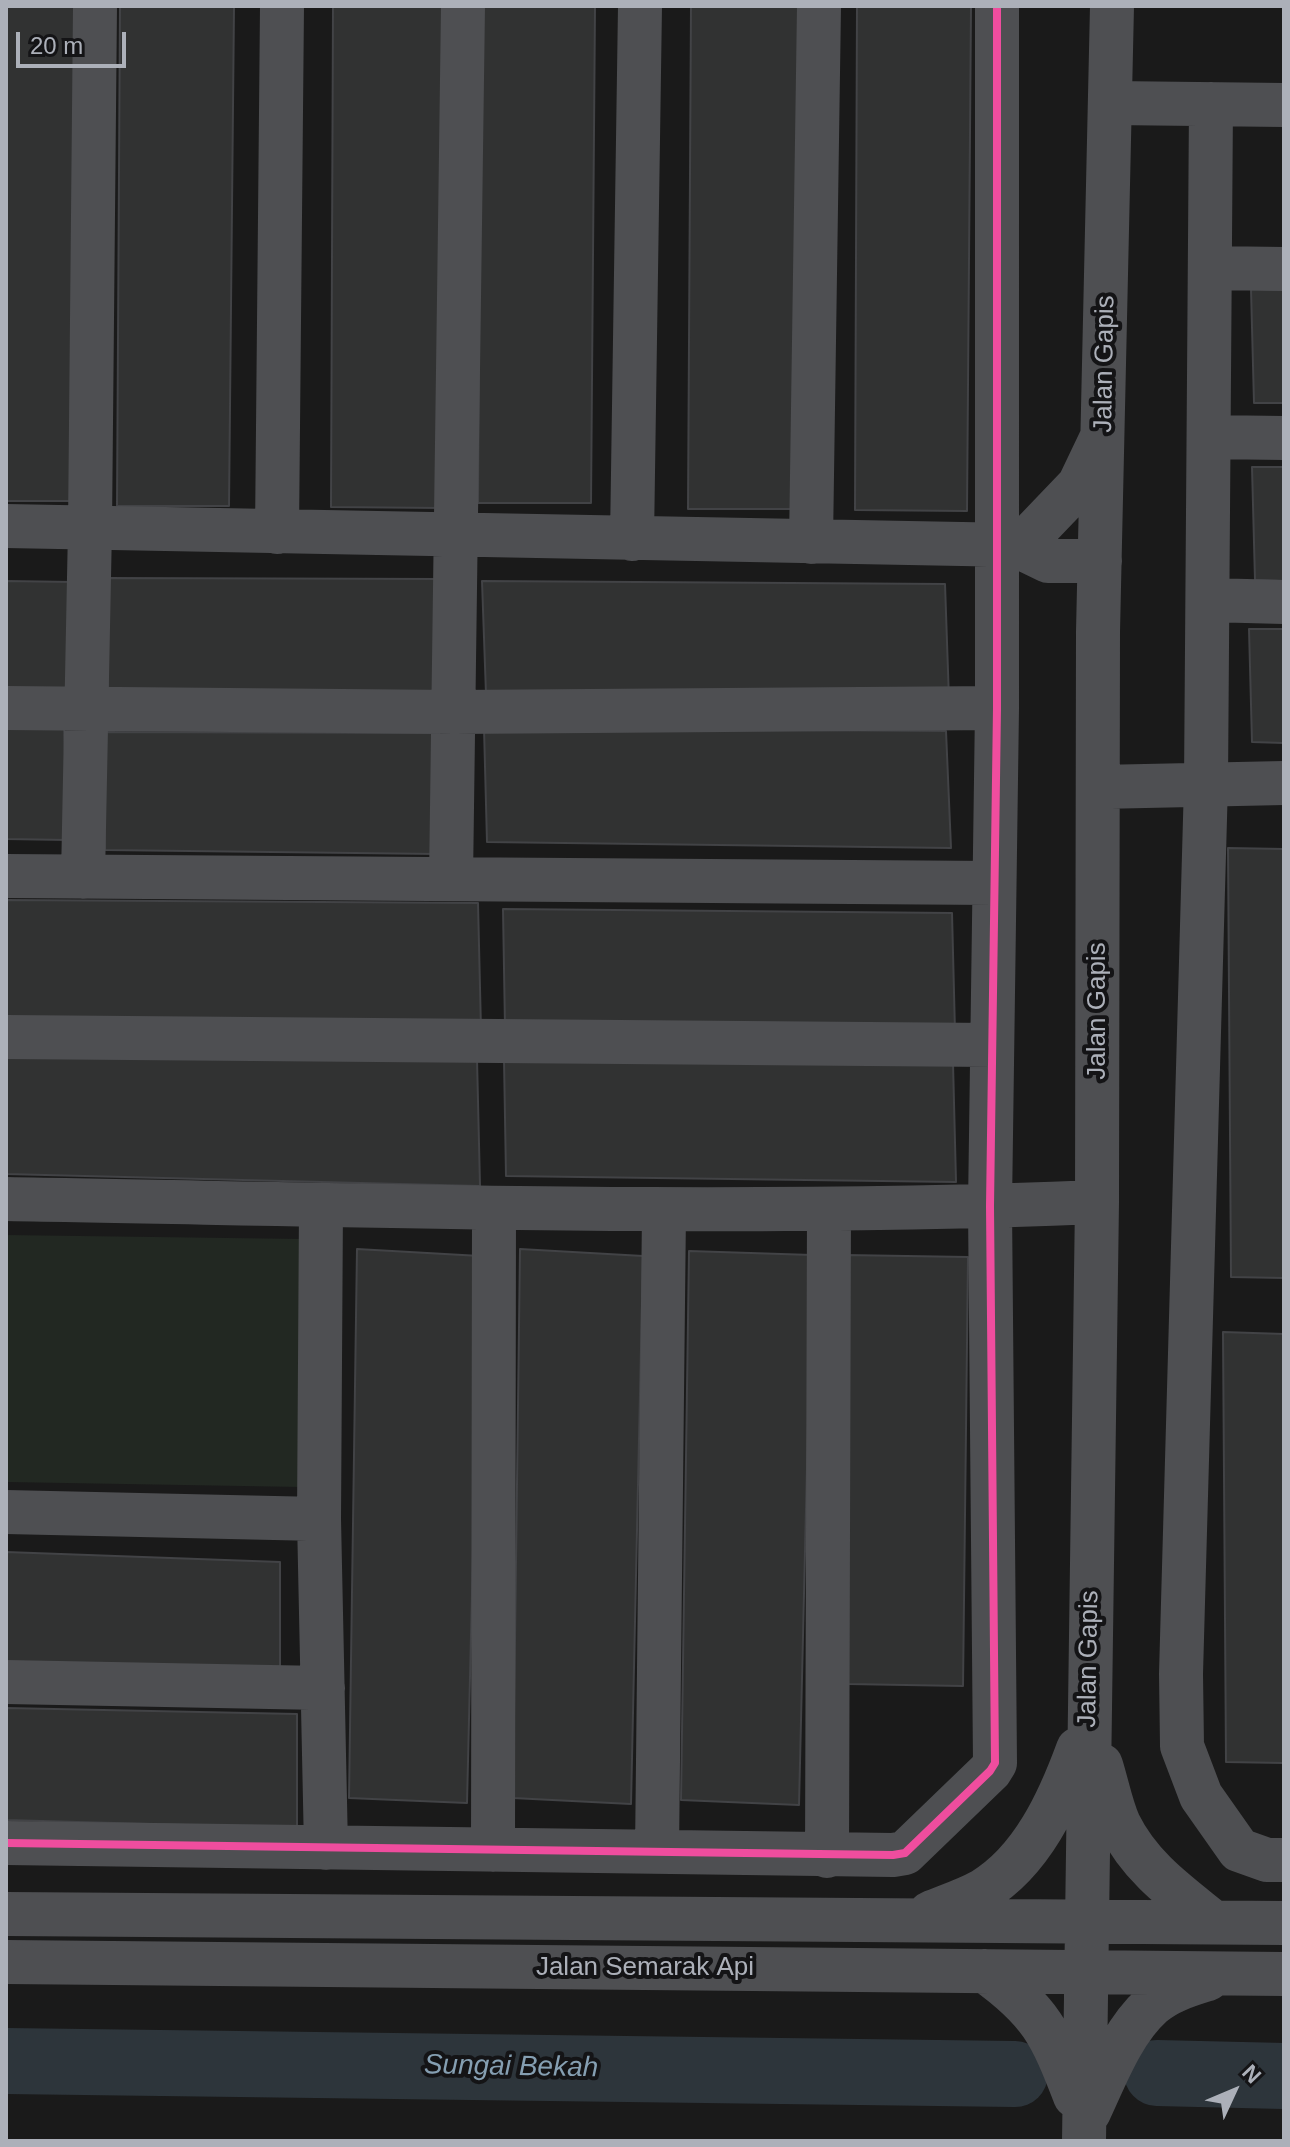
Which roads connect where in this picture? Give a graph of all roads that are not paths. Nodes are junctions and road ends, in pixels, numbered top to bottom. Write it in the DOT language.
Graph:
graph roads {
  1 [pos="95,6"];
  2 [pos="282,6"];
  3 [pos="463,6"];
  4 [pos="640,6"];
  5 [pos="819,6"];
  6 [pos="997,6"];
  7 [pos="1112,6"];
  8 [pos="1112,103"];
  9 [pos="1211,104"];
  10 [pos="1284,105"];
  11 [pos="1210,268"];
  12 [pos="1284,269"];
  13 [pos="1103,435"];
  14 [pos="1209,437"];
  15 [pos="1284,438"];
  16 [pos="6,526"];
  17 [pos="90,528"];
  18 [pos="277,532"];
  19 [pos="458,535"];
  20 [pos="632,539"];
  21 [pos="811,542"];
  22 [pos="1101,544"];
  23 [pos="1023,546"];
  24 [pos="1208,600"];
  25 [pos="1284,602"];
  26 [pos="1098,632"];
  27 [pos="6,708"];
  28 [pos="997,708"];
  29 [pos="87,709"];
  30 [pos="454,712"];
  31 [pos="1206,783"];
  32 [pos="1284,783"];
  33 [pos="1099,787"];
  34 [pos="6,876"];
  35 [pos="83,877"];
  36 [pos="451,879"];
  37 [pos="993,883"];
  38 [pos="6,1037"];
  39 [pos="992,1045"];
  40 [pos="6,1199"];
  41 [pos="1097,1202"];
  42 [pos="321,1205"];
  43 [pos="990,1206"];
  44 [pos="494,1208"];
  45 [pos="829,1210"];
  46 [pos="664,1211"];
  47 [pos="6,1512"];
  48 [pos="319,1519"];
  49 [pos="6,1682"];
  50 [pos="323,1688"];
  51 [pos="1089,1720"];
  52 [pos="6,1843"];
  53 [pos="326,1848"];
  54 [pos="493,1850"];
  55 [pos="657,1852"];
  56 [pos="827,1856"];
  57 [pos="1284,1860"];
  58 [pos="6,1914"];
  59 [pos="916,1919"];
  60 [pos="1085,1920"];
  61 [pos="1213,1922"];
  62 [pos="1284,1923"];
  63 [pos="6,1962"];
  64 [pos="985,1971"];
  65 [pos="1085,1972"];
  66 [pos="1224,1973"];
  67 [pos="1284,1974"];
  68 [pos="1084,2131"];
  1 -- 17 [label="street"];
  2 -- 18 [label="street"];
  3 -- 19 [label="street"];
  4 -- 20 [label="street"];
  5 -- 21 [label="street"];
  6 -- 23 [label="street"];
  7 -- 8 [label="street, Jalan Gapis"];
  8 -- 9 [label="street"];
  8 -- 13 [label="street, Jalan Gapis"];
  9 -- 10 [label="street"];
  9 -- 11 [label="street"];
  11 -- 12 [label="street"];
  11 -- 14 [label="street"];
  13 -- 22 [label="street, Jalan Gapis"];
  13 -- 23 [label="street"];
  14 -- 15 [label="street"];
  14 -- 24 [label="street"];
  16 -- 17 [label="street"];
  17 -- 18 [label="street"];
  17 -- 29 [label="street"];
  18 -- 19 [label="street"];
  19 -- 20 [label="street"];
  19 -- 30 [label="street"];
  20 -- 21 [label="street"];
  21 -- 23 [label="street"];
  22 -- 23 [label="street"];
  22 -- 26 [label="street, Jalan Gapis"];
  23 -- 26 [label="street"];
  23 -- 28 [label="street"];
  24 -- 25 [label="street"];
  24 -- 31 [label="street"];
  26 -- 33 [label="street, Jalan Gapis"];
  27 -- 29 [label="street"];
  28 -- 30 [label="street"];
  28 -- 37 [label="street"];
  29 -- 30 [label="street"];
  29 -- 35 [label="street"];
  30 -- 36 [label="street"];
  31 -- 32 [label="street"];
  31 -- 33 [label="street"];
  31 -- 57 [label="street"];
  33 -- 41 [label="street, Jalan Gapis"];
  34 -- 35 [label="street"];
  35 -- 36 [label="street"];
  36 -- 37 [label="street"];
  37 -- 39 [label="street"];
  38 -- 39 [label="street"];
  39 -- 43 [label="street"];
  40 -- 42 [label="street"];
  41 -- 43 [label="street"];
  41 -- 51 [label="street, Jalan Gapis"];
  42 -- 44 [label="street"];
  42 -- 48 [label="street"];
  43 -- 45 [label="street"];
  43 -- 56 [label="street"];
  44 -- 46 [label="street"];
  44 -- 54 [label="street"];
  45 -- 46 [label="street"];
  45 -- 56 [label="street"];
  46 -- 55 [label="street"];
  47 -- 48 [label="street"];
  48 -- 50 [label="street"];
  49 -- 50 [label="street"];
  50 -- 53 [label="street"];
  51 -- 59 [label="street"];
  51 -- 60 [label="street, Jalan Gapis"];
  51 -- 61 [label="street"];
  52 -- 53 [label="street"];
  53 -- 54 [label="street"];
  54 -- 55 [label="street"];
  55 -- 56 [label="street"];
  58 -- 59 [label="street, Jalan Semarak Api"];
  59 -- 60 [label="street, Jalan Semarak Api"];
  60 -- 61 [label="street, Jalan Semarak Api"];
  60 -- 65 [label="street, Jalan Gapis"];
  61 -- 62 [label="street, Jalan Semarak Api"];
  63 -- 64 [label="street, Jalan Semarak Api"];
  64 -- 65 [label="street, Jalan Semarak Api"];
  64 -- 68 [label="street"];
  65 -- 66 [label="street, Jalan Semarak Api"];
  65 -- 68 [label="street, Jalan Gapis"];
  66 -- 67 [label="street, Jalan Semarak Api"];
  66 -- 68 [label="street"];
}
